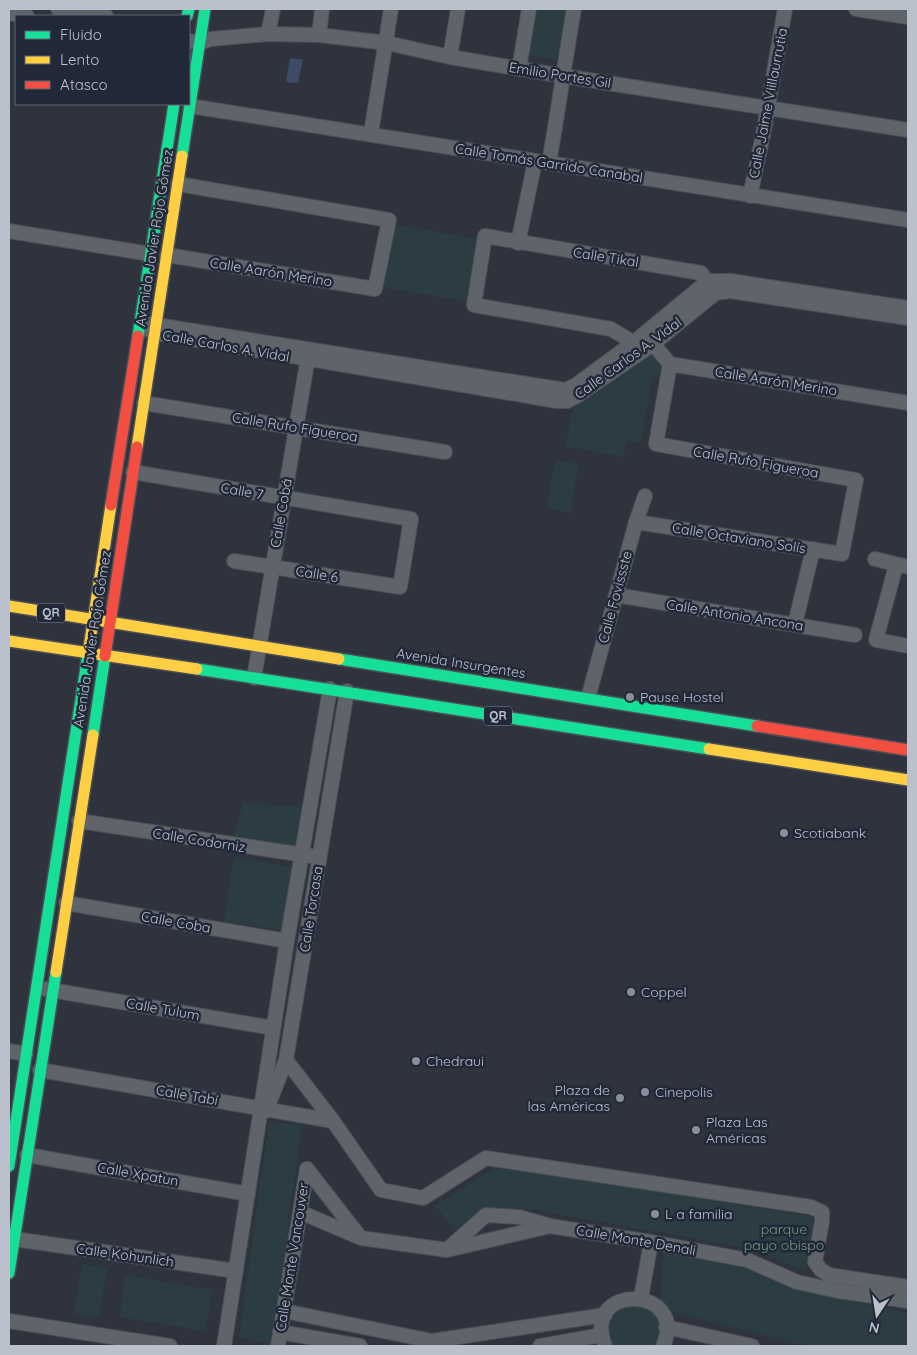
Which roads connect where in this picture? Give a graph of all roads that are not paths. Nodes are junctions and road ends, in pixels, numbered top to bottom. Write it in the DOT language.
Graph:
graph roads {
  1 [pos="58,9"];
  2 [pos="205,9"];
  3 [pos="272,9"];
  4 [pos="322,9"];
  5 [pos="391,9"];
  6 [pos="454,9"];
  7 [pos="529,9"];
  8 [pos="574,9"];
  9 [pos="785,9"];
  10 [pos="856,9"];
  11 [pos="88,11"];
  12 [pos="102,15"];
  13 [pos="908,17"];
  14 [pos="268,34"];
  15 [pos="319,35"];
  16 [pos="198,37"];
  17 [pos="387,43"];
  18 [pos="450,57"];
  19 [pos="520,69"];
  20 [pos="562,76"];
  21 [pos="174,105"];
  22 [pos="190,106"];
  23 [pos="767,108"];
  24 [pos="908,130"];
  25 [pos="371,133"];
  26 [pos="535,161"];
  27 [pos="549,164"];
  28 [pos="178,184"];
  29 [pos="750,196"];
  30 [pos="908,220"];
  31 [pos="9,231"];
  32 [pos="518,242"];
  33 [pos="150,254"];
  34 [pos="167,255"];
  35 [pos="712,287"];
  36 [pos="908,308"];
  37 [pos="908,318"];
  38 [pos="140,324"];
  39 [pos="156,328"];
  40 [pos="644,342"];
  41 [pos="308,354"];
  42 [pos="670,364"];
  43 [pos="144,403"];
  44 [pos="908,403"];
  45 [pos="296,426"];
  46 [pos="446,452"];
  47 [pos="133,472"];
  48 [pos="645,496"];
  49 [pos="284,498"];
  50 [pos="636,522"];
  51 [pos="813,550"];
  52 [pos="842,554"];
  53 [pos="875,559"];
  54 [pos="234,561"];
  55 [pos="902,566"];
  56 [pos="272,568"];
  57 [pos="400,587"];
  58 [pos="616,596"];
  59 [pos="9,606"];
  60 [pos="94,620"];
  61 [pos="110,623"];
  62 [pos="796,624"];
  63 [pos="855,635"];
  64 [pos="9,640"];
  65 [pos="259,645"];
  66 [pos="908,646"];
  67 [pos="88,654"];
  68 [pos="105,656"];
  69 [pos="254,678"];
  70 [pos="330,689"];
  71 [pos="347,691"];
  72 [pos="588,698"];
  73 [pos="715,719"];
  74 [pos="710,750"];
  75 [pos="908,750"];
  76 [pos="908,780"];
  77 [pos="79,821"];
  78 [pos="301,855"];
  79 [pos="320,857"];
  80 [pos="66,903"];
  81 [pos="287,941"];
  82 [pos="36,988"];
  83 [pos="53,989"];
  84 [pos="273,1028"];
  85 [pos="9,1051"];
  86 [pos="26,1054"];
  87 [pos="286,1060"];
  88 [pos="40,1070"];
  89 [pos="264,1108"];
  90 [pos="333,1121"];
  91 [pos="10,1149"];
  92 [pos="27,1155"];
  93 [pos="9,1166"];
  94 [pos="248,1194"];
  95 [pos="300,1212"];
  96 [pos="550,1226"];
  97 [pos="360,1238"];
  98 [pos="14,1240"];
  99 [pos="651,1242"];
  100 [pos="447,1250"];
  101 [pos="236,1271"];
  102 [pos="9,1273"];
  103 [pos="908,1287"];
  104 [pos="641,1298"];
  105 [pos="908,1301"];
  106 [pos="284,1311"];
  107 [pos="605,1315"];
  108 [pos="9,1321"];
  109 [pos="666,1327"];
  110 [pos="280,1332"];
  111 [pos="403,1341"];
  112 [pos="603,1341"];
  113 [pos="170,1346"];
  114 [pos="224,1346"];
  115 [pos="278,1346"];
  116 [pos="360,1346"];
  117 [pos="540,1346"];
  118 [pos="663,1346"];
  119 [pos="752,1346"];
  1 -- 11 [label="street"];
  2 -- 16 [label="main road, Avenida Javier Rojo Gómez"];
  3 -- 14 [label="street"];
  4 -- 15 [label="street"];
  5 -- 17 [label="street"];
  6 -- 18 [label="street"];
  7 -- 19 [label="street"];
  8 -- 20 [label="street"];
  9 -- 23 [label="street, Calle Jaime Viillaurrutia"];
  10 -- 13 [label="street"];
  11 -- 12 [label="street"];
  14 -- 15 [label="street, Emilio Portes Gil"];
  14 -- 16 [label="street, Emilio Portes Gil"];
  15 -- 17 [label="street, Emilio Portes Gil"];
  16 -- 22 [label="main road, Avenida Javier Rojo Gómez"];
  17 -- 18 [label="street, Emilio Portes Gil"];
  17 -- 25 [label="street"];
  18 -- 19 [label="street, Emilio Portes Gil"];
  19 -- 20 [label="street, Emilio Portes Gil"];
  20 -- 23 [label="street, Emilio Portes Gil"];
  20 -- 27 [label="street"];
  21 -- 33 [label="main road, Avenida Javier Rojo Gómez"];
  22 -- 25 [label="street, Calle Tomás Garrido Canabal"];
  22 -- 28 [label="main road, Avenida Javier Rojo Gómez"];
  23 -- 24 [label="street, Emilio Portes Gil"];
  23 -- 29 [label="street, Calle Jaime Viillaurrutia"];
  25 -- 26 [label="street, Calle Tomás Garrido Canabal"];
  26 -- 27 [label="street, Calle Tomás Garrido Canabal"];
  26 -- 32 [label="street"];
  27 -- 29 [label="street, Calle Tomás Garrido Canabal"];
  28 -- 34 [label="main road, Avenida Javier Rojo Gómez"];
  28 -- 34 [label="street, Calle Aarón Merino"];
  29 -- 30 [label="street, Calle Tomás Garrido Canabal"];
  31 -- 33 [label="street"];
  32 -- 35 [label="street, Calle Tikal"];
  32 -- 40 [label="street, Calle Tikal"];
  33 -- 38 [label="main road, Avenida Javier Rojo Gómez"];
  34 -- 39 [label="main road, Avenida Javier Rojo Gómez"];
  35 -- 36 [label="street"];
  35 -- 37 [label="street"];
  35 -- 40 [label="street, Calle Carlos A. Vidal"];
  38 -- 39 [label="street, Calle Carlos A. Vidal"];
  38 -- 60 [label="main road, Avenida Javier Rojo Gómez"];
  39 -- 41 [label="street, Calle Carlos A. Vidal"];
  39 -- 43 [label="main road, Avenida Javier Rojo Gómez"];
  40 -- 41 [label="street, Calle Carlos A. Vidal"];
  40 -- 42 [label="street"];
  41 -- 45 [label="street, Calle Cobá"];
  42 -- 44 [label="street, Calle Aarón Merino"];
  42 -- 52 [label="street, Calle Rufo Figueroa"];
  43 -- 45 [label="street, Calle Rufo Figueroa"];
  43 -- 47 [label="main road, Avenida Javier Rojo Gómez"];
  45 -- 46 [label="street, Calle Rufo Figueroa"];
  45 -- 49 [label="street, Calle Cobá"];
  47 -- 49 [label="street, Calle 7"];
  47 -- 61 [label="main road, Avenida Javier Rojo Gómez"];
  48 -- 50 [label="street, Calle Fovissste"];
  49 -- 56 [label="street, Calle Cobá"];
  49 -- 57 [label="street, Calle 7"];
  50 -- 51 [label="street, Calle Octaviano Solís"];
  50 -- 58 [label="street, Calle Fovissste"];
  51 -- 52 [label="street, Calle Octaviano Solís"];
  51 -- 62 [label="street"];
  53 -- 55 [label="street"];
  54 -- 56 [label="street, Calle 6"];
  55 -- 66 [label="street"];
  56 -- 57 [label="street, Calle 6"];
  56 -- 65 [label="street, Calle Cobá"];
  58 -- 62 [label="street, Calle Antonio Ancona"];
  58 -- 72 [label="street, Calle Fovissste"];
  59 -- 60 [label="main road, Avenida Insurgentes / QR"];
  60 -- 61 [label="main road, Avenida Insurgentes / QR"];
  60 -- 67 [label="main road, Avenida Javier Rojo Gómez"];
  61 -- 65 [label="main road, Avenida Insurgentes / QR"];
  61 -- 68 [label="main road, Avenida Javier Rojo Gómez"];
  62 -- 63 [label="street, Calle Antonio Ancona"];
  64 -- 67 [label="main road, QR"];
  65 -- 69 [label="street, Calle Cobá"];
  65 -- 72 [label="main road, Avenida Insurgentes / QR"];
  67 -- 68 [label="main road, QR"];
  67 -- 82 [label="main road, Avenida Javier Rojo Gómez"];
  68 -- 69 [label="main road, QR"];
  68 -- 77 [label="main road, Avenida Javier Rojo Gómez"];
  69 -- 70 [label="main road, QR"];
  70 -- 71 [label="main road, QR"];
  70 -- 78 [label="street, Calle Torcasa"];
  71 -- 74 [label="main road, QR"];
  71 -- 79 [label="street, Calle Torcasa"];
  72 -- 73 [label="main road, Avenida Insurgentes / QR"];
  73 -- 74 [label="main road"];
  73 -- 75 [label="main road, Avenida Insurgentes / QR"];
  74 -- 76 [label="main road, QR"];
  77 -- 78 [label="street, Calle Codorniz"];
  77 -- 80 [label="main road, Avenida Javier Rojo Gómez"];
  78 -- 79 [label="street, Calle Codorniz"];
  78 -- 81 [label="street, Calle Torcasa"];
  79 -- 87 [label="street, Calle Torcasa"];
  80 -- 81 [label="street, Calle Coba"];
  80 -- 83 [label="main road, Avenida Javier Rojo Gómez"];
  81 -- 84 [label="street, Calle Torcasa"];
  82 -- 83 [label="street, Calle Tulum"];
  82 -- 86 [label="main road, Avenida Javier Rojo Gómez"];
  83 -- 84 [label="street, Calle Tulum"];
  83 -- 88 [label="main road, Avenida Javier Rojo Gómez"];
  84 -- 89 [label="street, Calle Torcasa"];
  85 -- 86 [label="street"];
  86 -- 91 [label="main road, Avenida Javier Rojo Gómez"];
  87 -- 89 [label="street, Calle Torcasa"];
  87 -- 90 [label="street"];
  88 -- 89 [label="street, Calle Tabí"];
  88 -- 92 [label="main road, Avenida Javier Rojo Gómez"];
  89 -- 90 [label="street, Calle Tabí"];
  89 -- 94 [label="street, Calle Torcasa"];
  90 -- 103 [label="street"];
  91 -- 93 [label="main road, Avenida Javier Rojo Gómez"];
  92 -- 94 [label="street, Calle Xpatun"];
  92 -- 98 [label="main road, Avenida Javier Rojo Gómez"];
  94 -- 101 [label="street, Calle Torcasa"];
  95 -- 97 [label="street, Calle Monte Denali"];
  95 -- 97 [label="street, Calle Monte Vancouver"];
  95 -- 106 [label="street, Calle Monte Vancouver"];
  96 -- 99 [label="street, Calle Monte Denali"];
  96 -- 100 [label="street, Calle Monte Denali"];
  96 -- 100 [label="street"];
  97 -- 100 [label="street, Calle Monte Denali"];
  98 -- 101 [label="street, Calle Kohunlich"];
  98 -- 102 [label="main road, Avenida Javier Rojo Gómez"];
  99 -- 104 [label="street"];
  99 -- 105 [label="street, Calle Monte Denali"];
  101 -- 114 [label="street, Calle Torcasa"];
  104 -- 107 [label="street"];
  104 -- 109 [label="street"];
  106 -- 110 [label="street, Calle Monte Vancouver"];
  106 -- 111 [label="street"];
  107 -- 111 [label="street"];
  107 -- 112 [label="street"];
  108 -- 113 [label="street"];
  109 -- 118 [label="street"];
  109 -- 119 [label="street"];
  110 -- 115 [label="street, Calle Monte Vancouver"];
  110 -- 116 [label="street"];
  112 -- 117 [label="street"];
}
